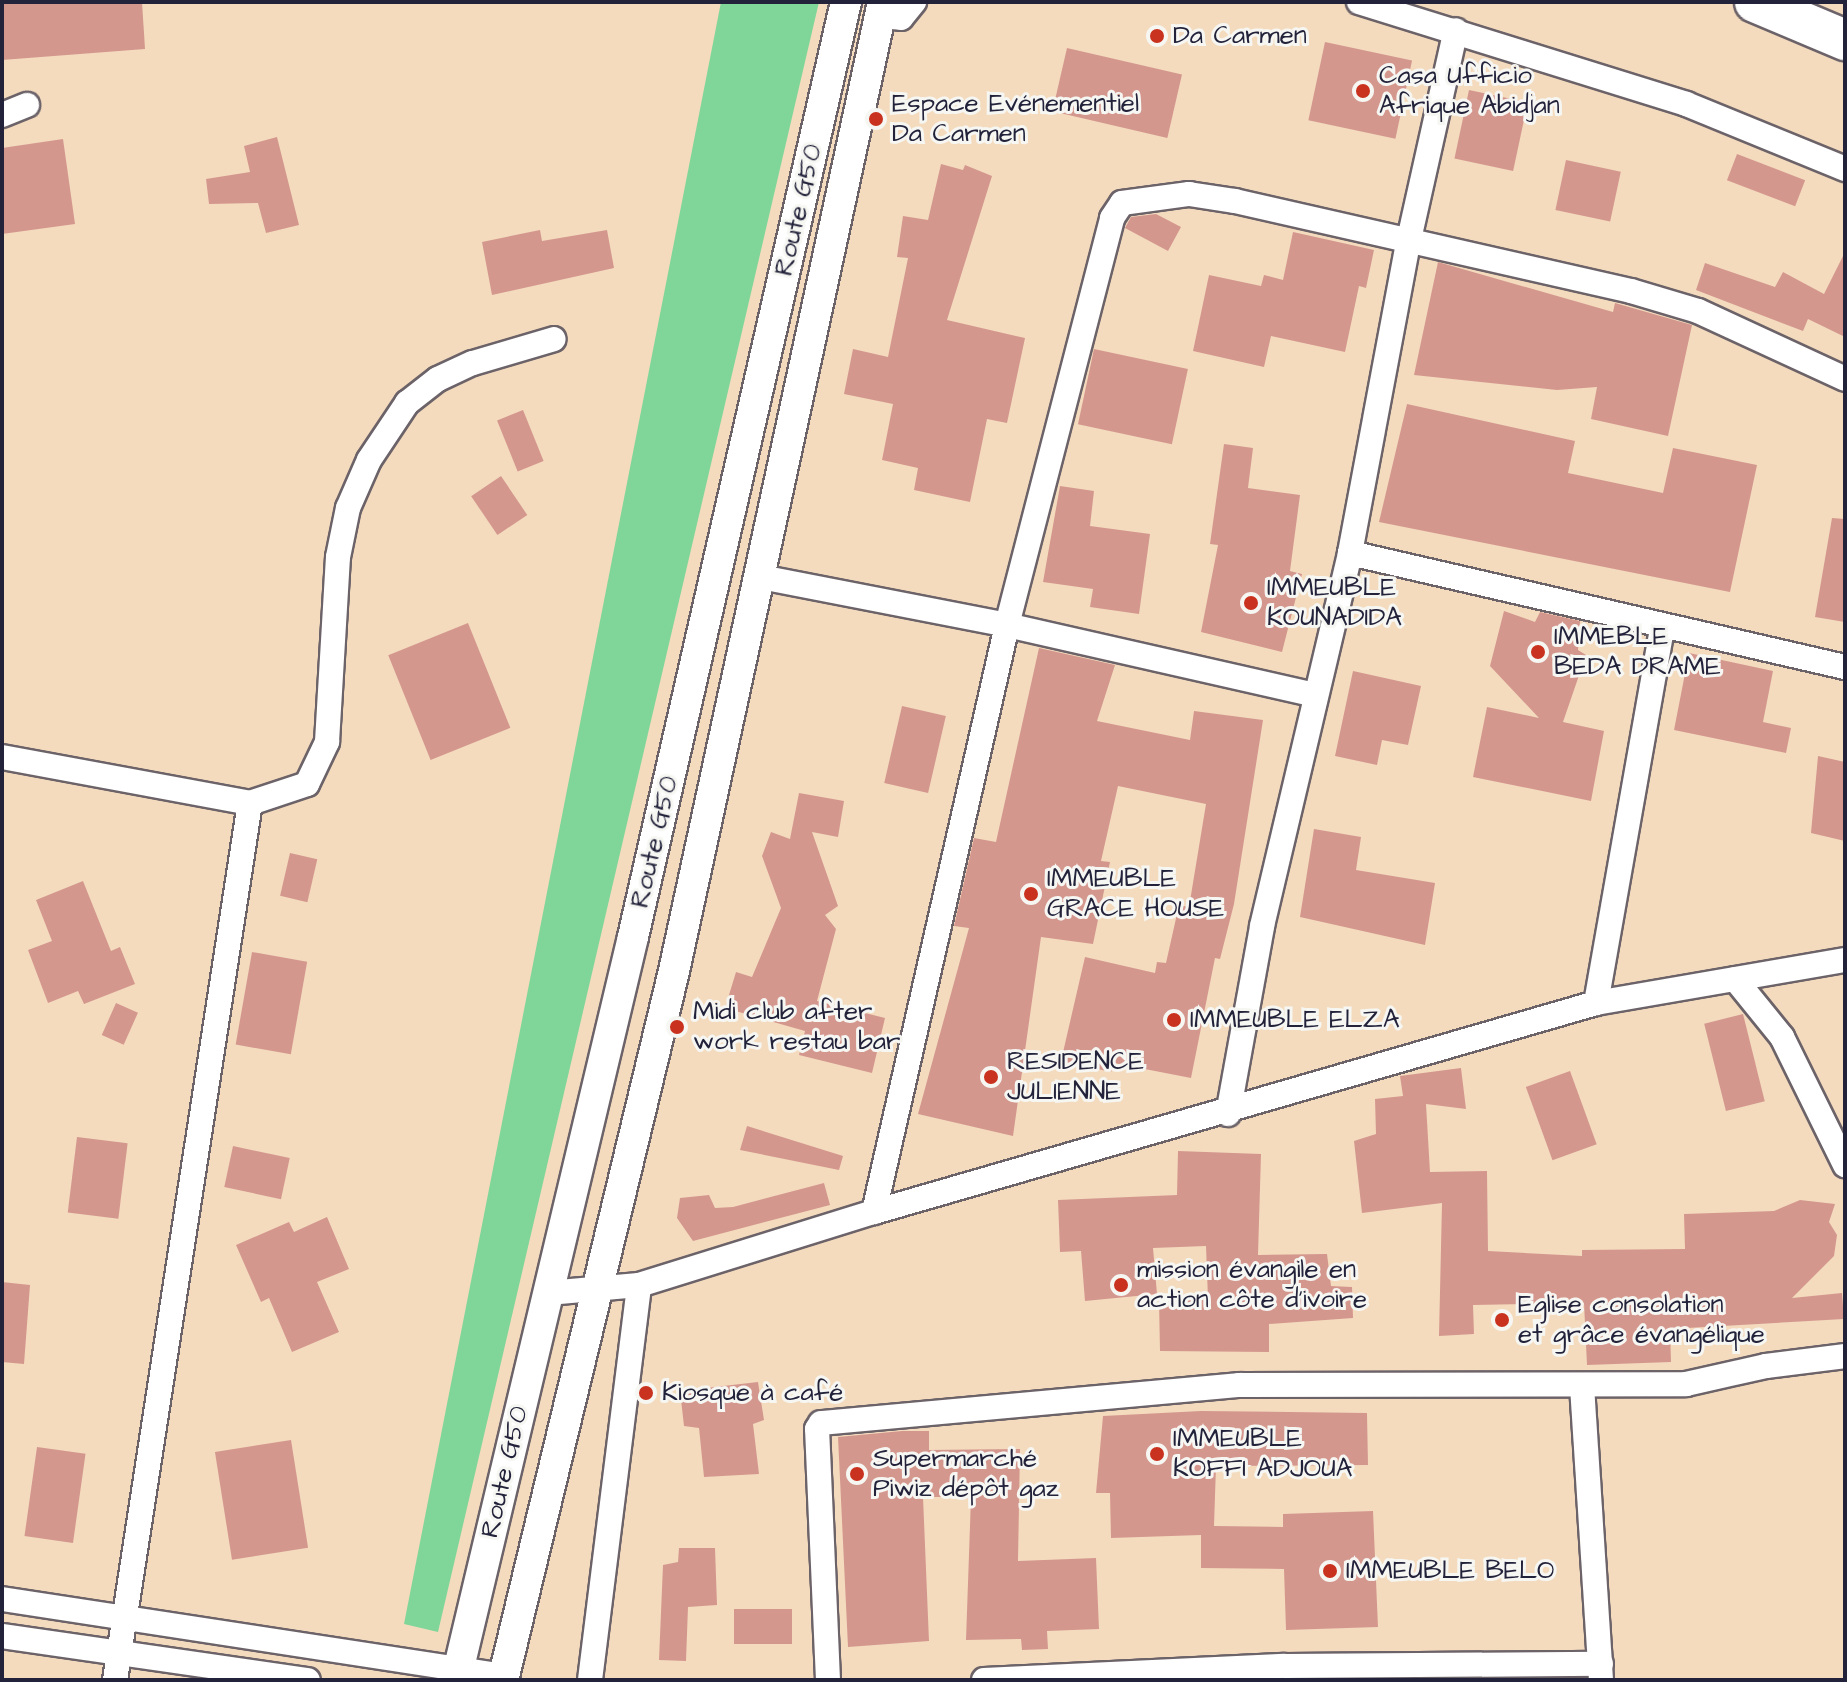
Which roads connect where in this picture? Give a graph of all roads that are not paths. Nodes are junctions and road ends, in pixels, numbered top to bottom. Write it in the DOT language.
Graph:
graph roads {
  1 [pos="846,2"];
  2 [pos="914,2"];
  3 [pos="1359,2"];
  4 [pos="1755,2"];
  5 [pos="881,9"];
  6 [pos="1456,30"];
  7 [pos="1845,40"];
  8 [pos="27,105"];
  9 [pos="2,115"];
  10 [pos="1845,169"];
  11 [pos="1408,244"];
  12 [pos="554,339"];
  13 [pos="1845,379"];
  14 [pos="1350,553"];
  15 [pos="761,577"];
  16 [pos="1007,625"];
  17 [pos="1662,628"];
  18 [pos="1845,667"];
  19 [pos="1315,695"];
  20 [pos="2,757"];
  21 [pos="250,803"];
  22 [pos="1845,960"];
  23 [pos="1735,979"];
  24 [pos="1596,1003"];
  25 [pos="1228,1114"];
  26 [pos="1845,1165"];
  27 [pos="874,1212"];
  28 [pos="639,1285"];
  29 [pos="596,1292"];
  30 [pos="548,1293"];
  31 [pos="1845,1356"];
  32 [pos="1582,1386"];
  33 [pos="2,1599"];
  34 [pos="122,1618"];
  35 [pos="2,1636"];
  36 [pos="119,1653"];
  37 [pos="1601,1672"];
  38 [pos="457,1675"];
  39 [pos="503,1678"];
  40 [pos="115,1680"];
  41 [pos="308,1680"];
  42 [pos="590,1680"];
  43 [pos="828,1680"];
  44 [pos="984,1680"];
  1 -- 30 [label="street, Route G50"];
  2 -- 5 [label="street"];
  3 -- 6 [label="street"];
  4 -- 7 [label="highway"];
  5 -- 15 [label="street, Route G50"];
  6 -- 10 [label="street"];
  6 -- 11 [label="street"];
  8 -- 9 [label="street"];
  11 -- 13 [label="street"];
  11 -- 14 [label="street"];
  11 -- 16 [label="street"];
  12 -- 21 [label="street"];
  14 -- 17 [label="street"];
  14 -- 19 [label="street"];
  15 -- 16 [label="street"];
  15 -- 29 [label="street, Route G50"];
  16 -- 19 [label="street"];
  16 -- 27 [label="street"];
  17 -- 18 [label="street"];
  17 -- 24 [label="street"];
  19 -- 25 [label="street"];
  20 -- 21 [label="street"];
  21 -- 34 [label="street"];
  22 -- 23 [label="street"];
  23 -- 24 [label="street"];
  23 -- 26 [label="street"];
  24 -- 25 [label="street"];
  25 -- 27 [label="street"];
  27 -- 28 [label="street"];
  28 -- 29 [label="street"];
  28 -- 42 [label="street"];
  29 -- 30 [label="street"];
  29 -- 39 [label="street, Route G50"];
  30 -- 38 [label="street, Route G50"];
  31 -- 32 [label="street"];
  32 -- 37 [label="street"];
  32 -- 43 [label="street"];
  33 -- 34 [label="street"];
  34 -- 36 [label="street"];
  34 -- 38 [label="street"];
  35 -- 36 [label="street"];
  36 -- 40 [label="street"];
  36 -- 41 [label="street"];
  37 -- 44 [label="street"];
  38 -- 39 [label="street"];
}
